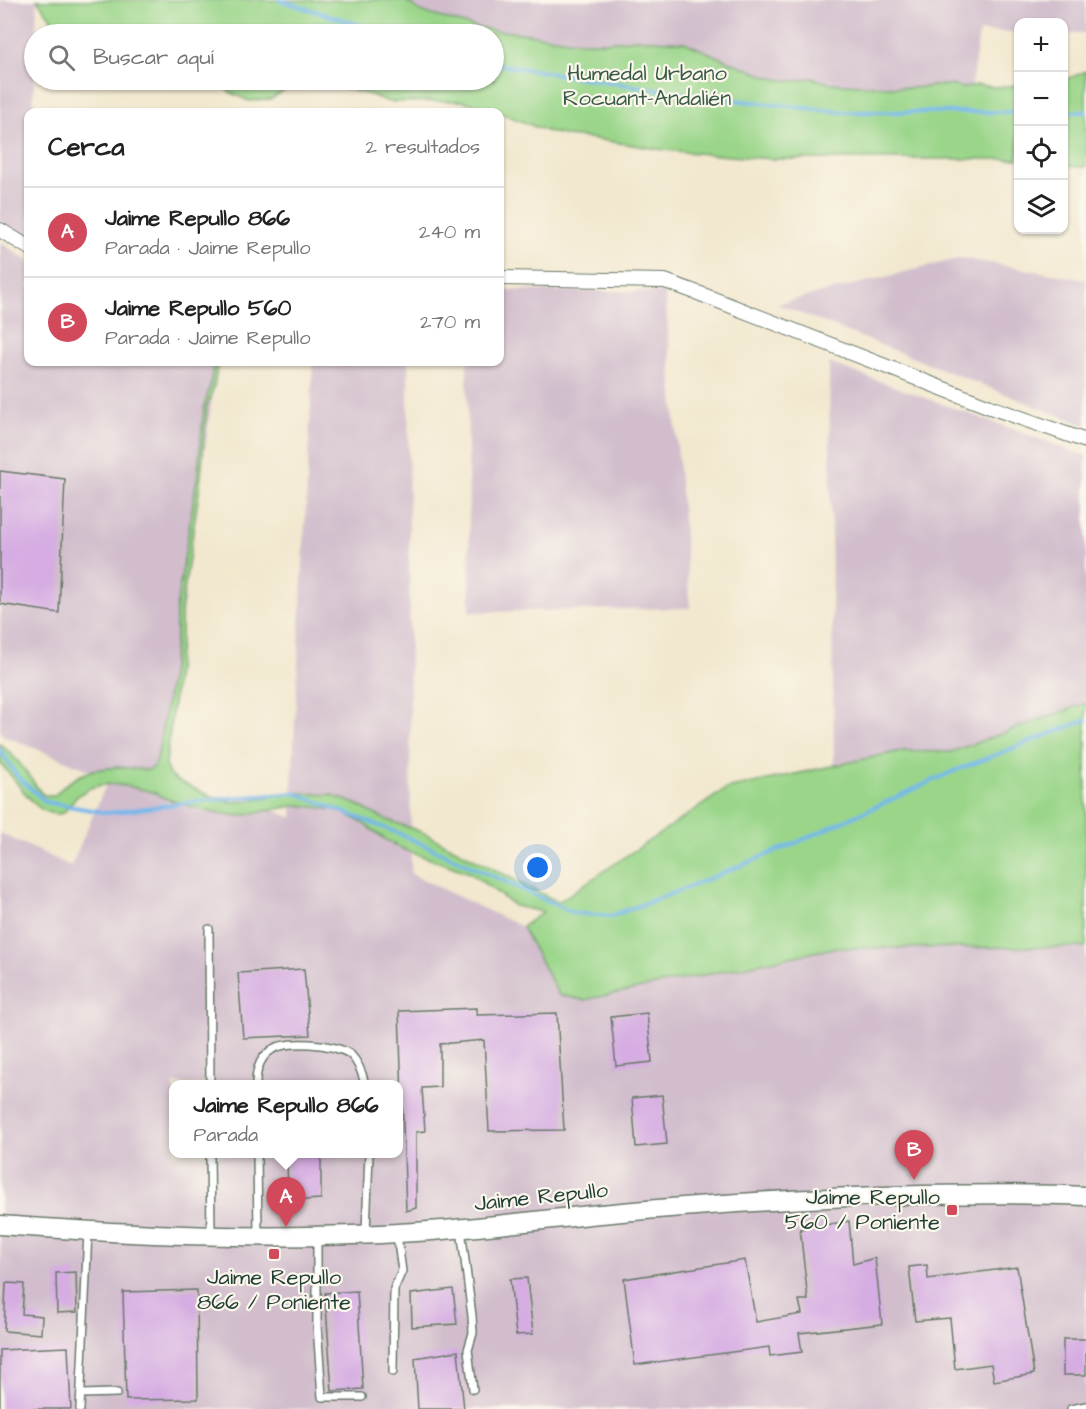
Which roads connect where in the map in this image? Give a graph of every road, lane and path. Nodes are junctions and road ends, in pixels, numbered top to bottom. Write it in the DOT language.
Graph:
graph roads {
  1 [pos="0,230"];
  2 [pos="24,245"];
  3 [pos="504,278"];
  4 [pos="1086,441"];
  5 [pos="209,929"];
  6 [pos="210,1080"];
  7 [pos="256,1080"];
  8 [pos="364,1080"];
  9 [pos="210,1158"];
  10 [pos="257,1158"];
  11 [pos="369,1158"];
  12 [pos="1086,1196"];
  13 [pos="0,1226"];
  14 [pos="461,1229"];
  15 [pos="88,1231"];
  16 [pos="397,1233"];
  17 [pos="366,1235"];
  18 [pos="211,1236"];
  19 [pos="317,1236"];
  20 [pos="258,1237"];
  21 [pos="393,1372"];
  22 [pos="473,1389"];
  23 [pos="117,1393"];
  24 [pos="81,1394"];
  25 [pos="362,1397"];
  26 [pos="1086,1406"];
  27 [pos="80,1409"];
  28 [pos="1071,1409"];
  1 -- 2 [label="street"];
  3 -- 4 [label="street"];
  5 -- 6 [label="lane"];
  7 -- 8 [label="lane"];
  9 -- 18 [label="lane"];
  10 -- 20 [label="lane"];
  11 -- 17 [label="lane"];
  12 -- 14 [label="street, Jaime Repullo"];
  13 -- 15 [label="street, Jaime Repullo"];
  14 -- 16 [label="street, Jaime Repullo"];
  14 -- 22 [label="lane"];
  15 -- 18 [label="street, Jaime Repullo"];
  15 -- 24 [label="lane"];
  16 -- 17 [label="street, Jaime Repullo"];
  16 -- 21 [label="lane"];
  17 -- 19 [label="street, Jaime Repullo"];
  18 -- 20 [label="street, Jaime Repullo"];
  19 -- 20 [label="street, Jaime Repullo"];
  19 -- 25 [label="lane"];
  23 -- 24 [label="lane"];
  24 -- 27 [label="lane"];
  26 -- 28 [label="lane"];
}
